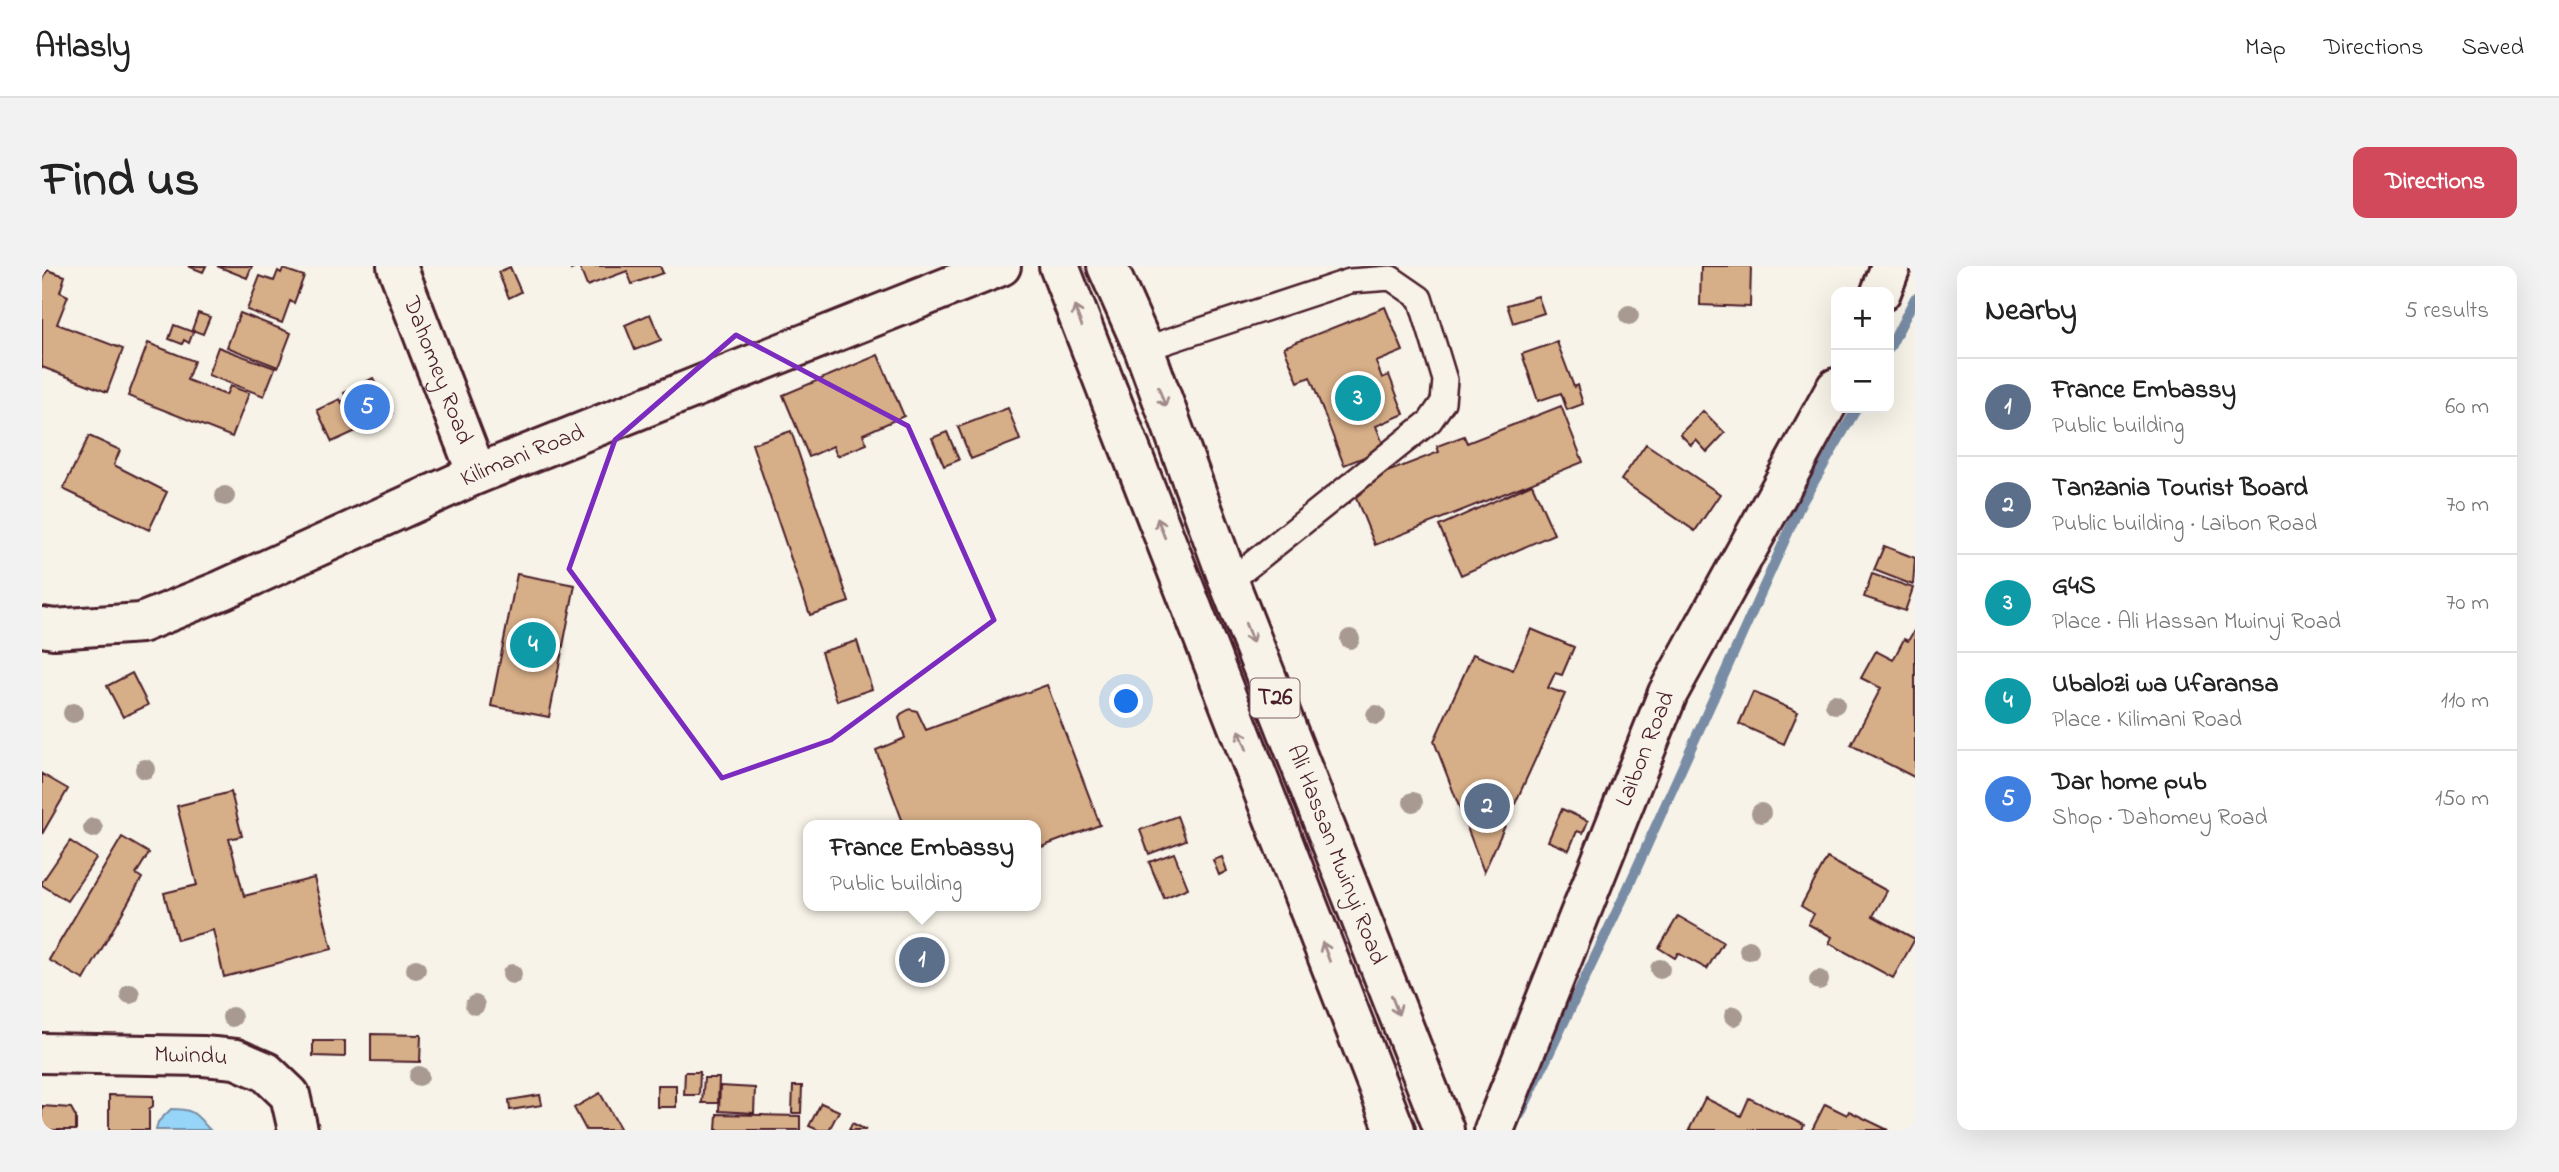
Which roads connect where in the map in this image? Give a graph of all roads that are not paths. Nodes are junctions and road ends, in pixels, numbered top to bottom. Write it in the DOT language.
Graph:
graph roads {
  1 [pos="397,266"];
  2 [pos="1001,266"];
  3 [pos="1059,266"];
  4 [pos="1107,266"];
  5 [pos="1891,266"];
  6 [pos="1883,287"];
  7 [pos="1144,349"];
  8 [pos="1831,397"];
  9 [pos="477,474"];
  10 [pos="1229,582"];
  11 [pos="42,627"];
  12 [pos="42,1053"];
  13 [pos="298,1130"];
  14 [pos="1395,1130"];
  15 [pos="1444,1130"];
  16 [pos="1494,1130"];
  1 -- 9 [label="main road, Dahomey Road"];
  2 -- 9 [label="main road, Kilimani Road"];
  14 -- 3 [label="main road, Ali Hassan Mwinyi Road / T26, one-way"];
  4 -- 7 [label="main road, Ali Hassan Mwinyi Road / T26"];
  5 -- 6 [label="main road"];
  7 -- 10 [label="main road, Ali Hassan Mwinyi Road / T26, one-way"];
  7 -- 10 [label="lane"];
  8 -- 16 [label="main road, Laibon Road"];
  9 -- 11 [label="main road, Kilimani Road"];
  10 -- 15 [label="main road, Ali Hassan Mwinyi Road / T26, one-way"];
  12 -- 13 [label="main road, Mwindu"];
}
